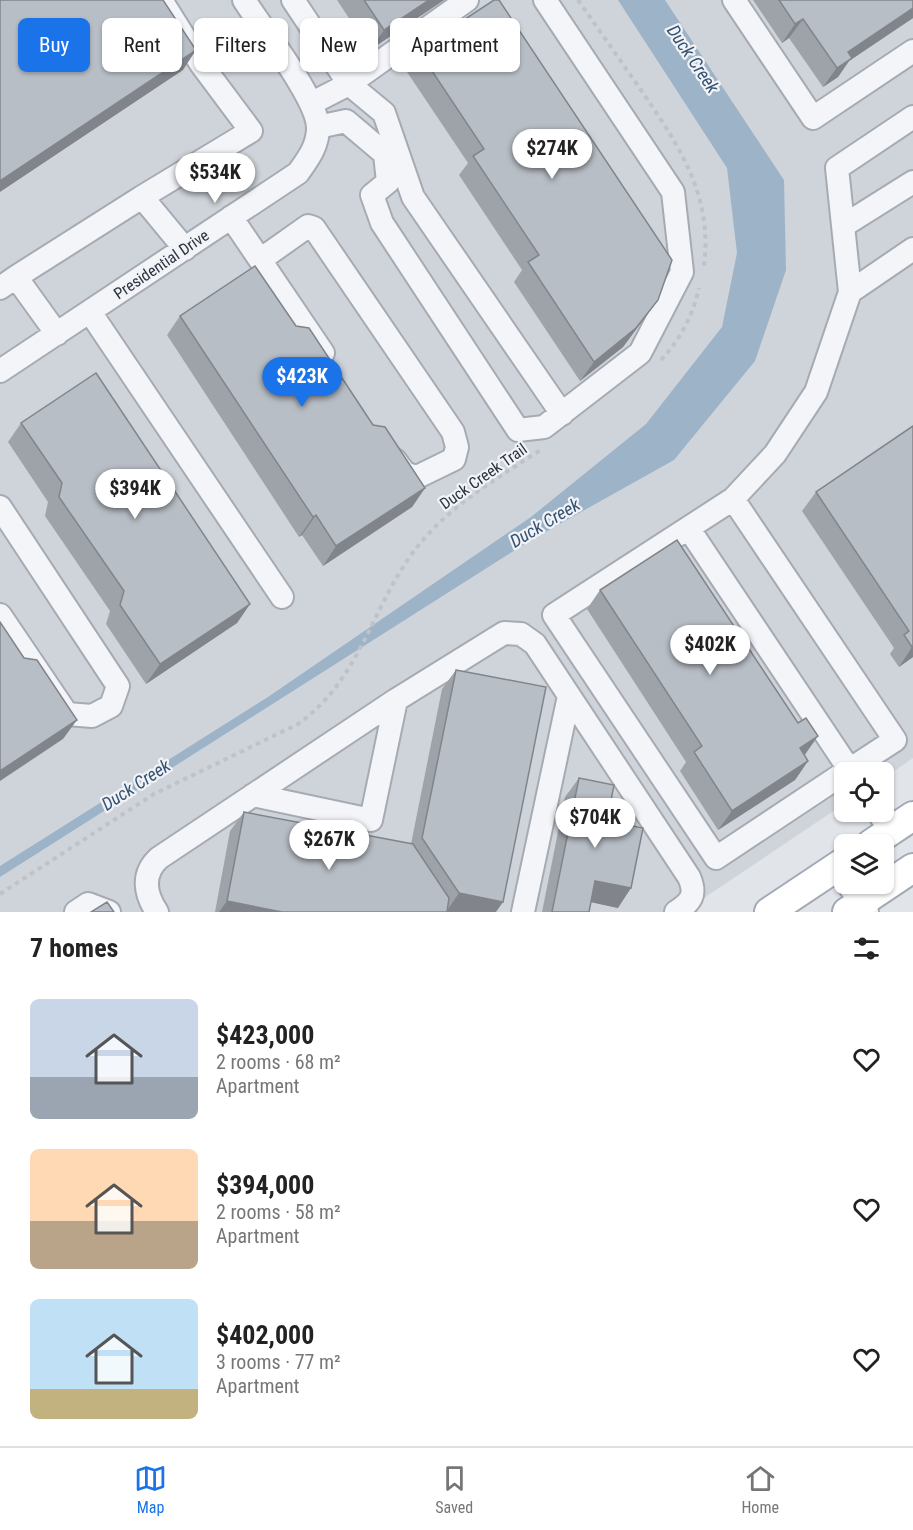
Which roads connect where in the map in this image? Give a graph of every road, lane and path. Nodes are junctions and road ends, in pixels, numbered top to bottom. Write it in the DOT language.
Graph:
graph roads {
  1 [pos="161,0"];
  2 [pos="244,0"];
  3 [pos="293,0"];
  4 [pos="467,0"];
  5 [pos="545,0"];
  6 [pos="578,0"];
  7 [pos="734,0"];
  8 [pos="913,51"];
  9 [pos="349,84"];
  10 [pos="312,104"];
  11 [pos="913,117"];
  12 [pos="318,127"];
  13 [pos="391,151"];
  14 [pos="913,182"];
  15 [pos="142,197"];
  16 [pos="231,217"];
  17 [pos="843,226"];
  18 [pos="184,249"];
  19 [pos="913,249"];
  20 [pos="260,260"];
  21 [pos="702,274"];
  22 [pos="8,282"];
  23 [pos="700,285"];
  24 [pos="850,292"];
  25 [pos="90,312"];
  26 [pos="57,334"];
  27 [pos="654,367"];
  28 [pos="0,371"];
  29 [pos="338,376"];
  30 [pos="562,414"];
  31 [pos="384,443"];
  32 [pos="549,445"];
  33 [pos="733,500"];
  34 [pos="0,507"];
  35 [pos="689,529"];
  36 [pos="282,597"];
  37 [pos="0,615"];
  38 [pos="569,696"];
  39 [pos="396,700"];
  40 [pos="904,734"];
  41 [pos="841,762"];
  42 [pos="863,762"];
  43 [pos="834,781"];
  44 [pos="253,795"];
  45 [pos="913,868"];
  46 [pos="894,874"];
  47 [pos="834,893"];
  48 [pos="0,894"];
  49 [pos="681,910"];
  50 [pos="76,912"];
  51 [pos="109,912"];
  52 [pos="157,912"];
  53 [pos="523,912"];
  54 [pos="769,912"];
  1 -- 15 [label="street"];
  2 -- 10 [label="street"];
  3 -- 9 [label="street"];
  4 -- 9 [label="street"];
  5 -- 30 [label="street"];
  6 -- 21 [label="path"];
  7 -- 8 [label="street"];
  9 -- 10 [label="street"];
  9 -- 13 [label="street"];
  10 -- 12 [label="street"];
  11 -- 17 [label="street"];
  12 -- 13 [label="street"];
  12 -- 16 [label="street, Presidential Drive"];
  13 -- 30 [label="street"];
  13 -- 30 [label="street"];
  14 -- 17 [label="street"];
  15 -- 18 [label="street"];
  15 -- 22 [label="street"];
  16 -- 18 [label="street, Presidential Drive"];
  16 -- 20 [label="street"];
  17 -- 24 [label="street"];
  18 -- 25 [label="street, Presidential Drive"];
  19 -- 24 [label="street"];
  20 -- 29 [label="street"];
  20 -- 31 [label="street"];
  22 -- 26 [label="street"];
  23 -- 27 [label="path"];
  24 -- 33 [label="street"];
  25 -- 26 [label="street, Presidential Drive"];
  25 -- 36 [label="street"];
  26 -- 28 [label="street, Presidential Drive"];
  32 -- 48 [label="path, Duck Creek Trail"];
  33 -- 35 [label="street"];
  33 -- 40 [label="street"];
  34 -- 37 [label="street"];
  35 -- 41 [label="street"];
  35 -- 43 [label="street"];
  38 -- 39 [label="street"];
  38 -- 49 [label="street"];
  38 -- 53 [label="street"];
  39 -- 44 [label="street"];
  39 -- 44 [label="street"];
  40 -- 42 [label="street"];
  44 -- 52 [label="street"];
  45 -- 46 [label="main road"];
  47 -- 54 [label="main road"];
  50 -- 51 [label="street"];
}
